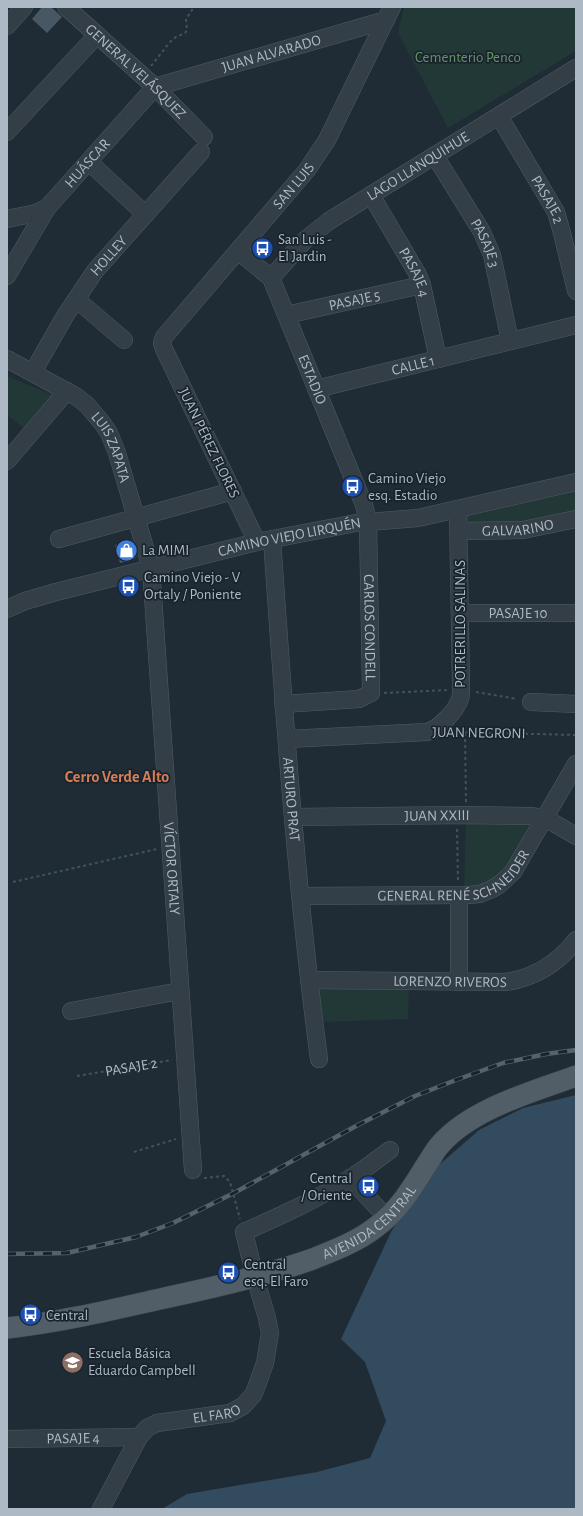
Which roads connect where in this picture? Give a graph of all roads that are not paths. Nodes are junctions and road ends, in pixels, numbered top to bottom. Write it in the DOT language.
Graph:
graph roads {
  1 [pos="24,7"];
  2 [pos="66,7"];
  3 [pos="389,14"];
  4 [pos="7,26"];
  5 [pos="97,35"];
  6 [pos="574,75"];
  7 [pos="155,87"];
  8 [pos="499,116"];
  9 [pos="7,132"];
  10 [pos="203,144"];
  11 [pos="435,156"];
  12 [pos="89,162"];
  13 [pos="371,195"];
  14 [pos="46,208"];
  15 [pos="145,214"];
  16 [pos="7,219"];
  17 [pos="238,251"];
  18 [pos="7,276"];
  19 [pos="271,278"];
  20 [pos="422,285"];
  21 [pos="576,291"];
  22 [pos="76,299"];
  23 [pos="286,315"];
  24 [pos="576,325"];
  25 [pos="124,340"];
  26 [pos="510,341"];
  27 [pos="162,343"];
  28 [pos="7,359"];
  29 [pos="438,359"];
  30 [pos="33,372"];
  31 [pos="316,389"];
  32 [pos="67,391"];
  33 [pos="7,461"];
  34 [pos="576,482"];
  35 [pos="233,491"];
  36 [pos="458,509"];
  37 [pos="136,518"];
  38 [pos="576,519"];
  39 [pos="368,521"];
  40 [pos="460,531"];
  41 [pos="59,539"];
  42 [pos="265,540"];
  43 [pos="151,568"];
  44 [pos="9,604"];
  45 [pos="460,613"];
  46 [pos="576,613"];
  47 [pos="531,702"];
  48 [pos="283,704"];
  49 [pos="576,704"];
  50 [pos="435,729"];
  51 [pos="287,739"];
  52 [pos="576,764"];
  53 [pos="293,816"];
  54 [pos="544,818"];
  55 [pos="576,836"];
  56 [pos="300,896"];
  57 [pos="459,896"];
  58 [pos="576,940"];
  59 [pos="309,980"];
  60 [pos="459,982"];
  61 [pos="180,991"];
  62 [pos="72,1012"];
  63 [pos="319,1059"];
  64 [pos="576,1076"];
  65 [pos="390,1150"];
  66 [pos="193,1170"];
  67 [pos="350,1178"];
  68 [pos="387,1218"];
  69 [pos="255,1277"];
  70 [pos="7,1328"];
  71 [pos="139,1437"];
  72 [pos="7,1438"];
  73 [pos="101,1509"];
  1 -- 4 [label="street"];
  2 -- 5 [label="street, GENERAL VELÁSQUEZ"];
  3 -- 7 [label="street, JUAN ALVARADO"];
  3 -- 17 [label="street, SAN LUIS"];
  5 -- 7 [label="street, GENERAL VELÁSQUEZ"];
  5 -- 9 [label="street"];
  6 -- 8 [label="street, LAGO LLANQUIHUE"];
  7 -- 10 [label="street, GENERAL VELÁSQUEZ"];
  7 -- 12 [label="street, HUÁSCAR"];
  8 -- 11 [label="street, LAGO LLANQUIHUE"];
  8 -- 21 [label="street, PASAJE 2"];
  10 -- 15 [label="street, HOLLEY"];
  11 -- 13 [label="street, LAGO LLANQUIHUE"];
  11 -- 26 [label="street, PASAJE 3"];
  12 -- 14 [label="street, HUÁSCAR"];
  12 -- 15 [label="street"];
  13 -- 19 [label="street, LAGO LLANQUIHUE"];
  13 -- 20 [label="street, PASAJE 4"];
  14 -- 16 [label="street, HUÁSCAR"];
  14 -- 18 [label="street"];
  15 -- 22 [label="street, HOLLEY"];
  17 -- 19 [label="street, ESTADIO"];
  17 -- 27 [label="street, SAN LUIS"];
  19 -- 23 [label="street, ESTADIO"];
  20 -- 23 [label="street, PASAJE 5"];
  20 -- 29 [label="street, PASAJE 4"];
  22 -- 25 [label="street"];
  22 -- 30 [label="street, HOLLEY"];
  23 -- 31 [label="street, ESTADIO"];
  24 -- 26 [label="street, CALLE 1"];
  26 -- 29 [label="street, CALLE 1"];
  27 -- 35 [label="street, JUAN PÉREZ FLORES"];
  28 -- 30 [label="street, LUIS ZAPATA"];
  29 -- 31 [label="street, CALLE 1"];
  30 -- 32 [label="street, LUIS ZAPATA"];
  31 -- 39 [label="street, ESTADIO"];
  32 -- 33 [label="street"];
  32 -- 37 [label="street, LUIS ZAPATA"];
  34 -- 36 [label="street, CAMINO VIEJO LIRQUÉN"];
  35 -- 37 [label="street"];
  35 -- 42 [label="street, JUAN PÉREZ FLORES"];
  36 -- 39 [label="street, CAMINO VIEJO LIRQUÉN"];
  36 -- 40 [label="street, POTRERILLO SALINAS"];
  37 -- 41 [label="street"];
  37 -- 43 [label="street, LUIS ZAPATA"];
  38 -- 40 [label="street, GALVARINO"];
  39 -- 42 [label="street, CAMINO VIEJO LIRQUÉN"];
  39 -- 48 [label="street, CARLOS CONDELL"];
  40 -- 45 [label="street, POTRERILLO SALINAS"];
  42 -- 43 [label="street, CAMINO VIEJO LIRQUÉN"];
  42 -- 48 [label="street, ARTURO PRAT"];
  43 -- 44 [label="street, CAMINO VIEJO LIRQUÉN"];
  43 -- 61 [label="street, VÍCTOR ORTALY"];
  45 -- 46 [label="street, PASAJE 10"];
  45 -- 50 [label="street, POTRERILLO SALINAS"];
  47 -- 49 [label="street"];
  48 -- 51 [label="street, ARTURO PRAT"];
  50 -- 51 [label="street, JUAN NEGRONI"];
  51 -- 53 [label="street, ARTURO PRAT"];
  52 -- 54 [label="street, GENERAL RENÉ SCHNEIDER"];
  53 -- 54 [label="street, JUAN XXIII"];
  53 -- 56 [label="street, ARTURO PRAT"];
  54 -- 55 [label="street, JUAN XXIII"];
  54 -- 57 [label="street, GENERAL RENÉ SCHNEIDER"];
  56 -- 57 [label="street, GENERAL RENÉ SCHNEIDER"];
  56 -- 59 [label="street, ARTURO PRAT"];
  57 -- 60 [label="street"];
  58 -- 60 [label="street, LORENZO RIVEROS"];
  59 -- 60 [label="street, LORENZO RIVEROS"];
  59 -- 63 [label="street, ARTURO PRAT"];
  61 -- 62 [label="street"];
  61 -- 66 [label="street, VÍCTOR ORTALY"];
  64 -- 68 [label="main road, AVENIDA CENTRAL"];
  65 -- 67 [label="street"];
  67 -- 68 [label="street"];
  67 -- 69 [label="street, EL FARO"];
  68 -- 69 [label="main road, AVENIDA CENTRAL"];
  69 -- 70 [label="main road, AVENIDA CENTRAL"];
  69 -- 71 [label="street, EL FARO"];
  71 -- 72 [label="street, PASAJE 4"];
  71 -- 73 [label="street, EL FARO"];
}
